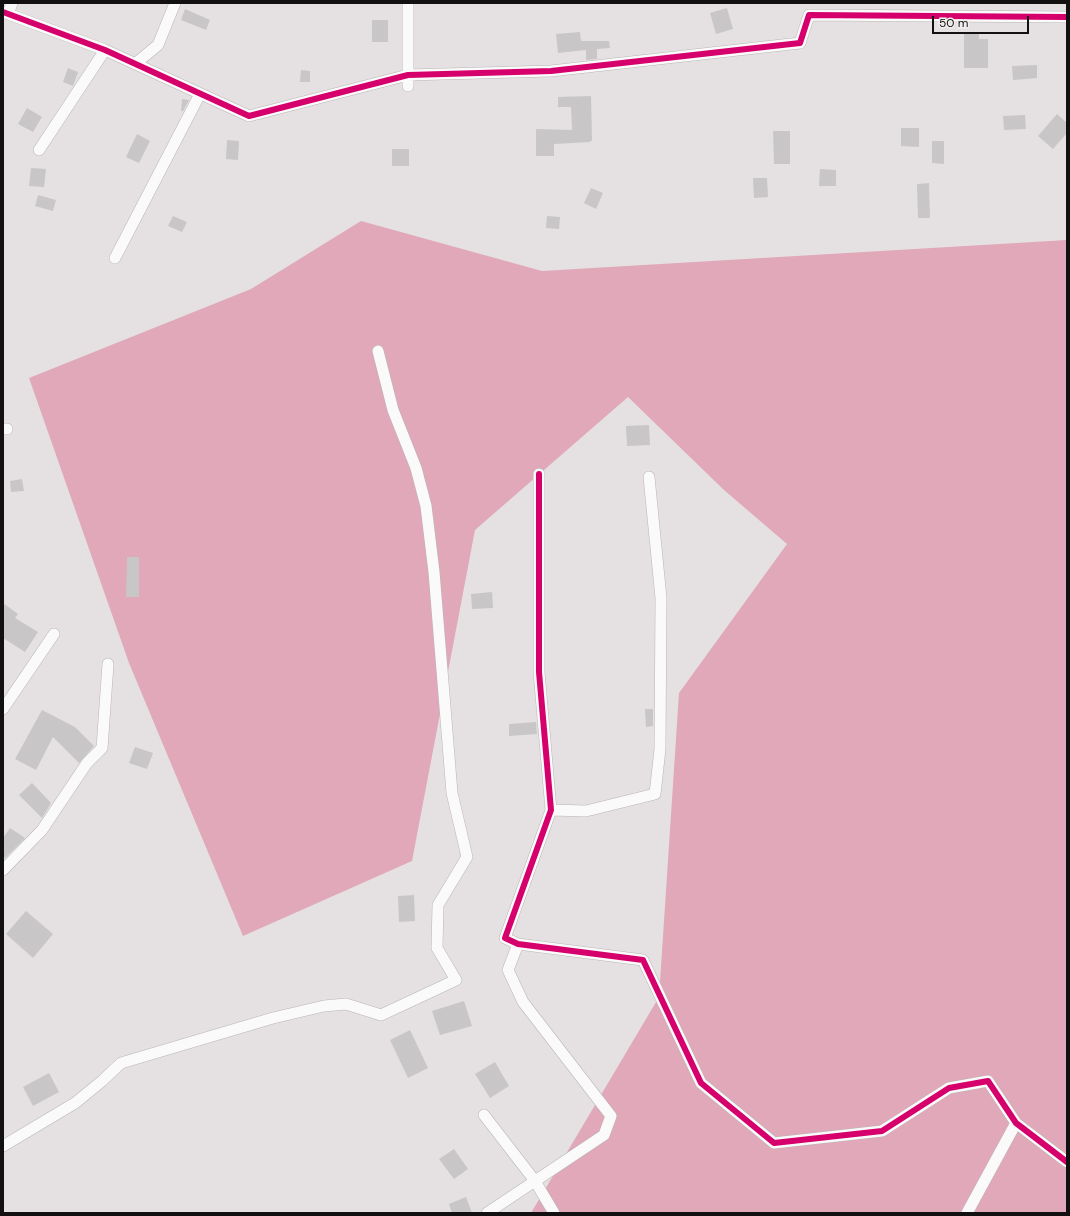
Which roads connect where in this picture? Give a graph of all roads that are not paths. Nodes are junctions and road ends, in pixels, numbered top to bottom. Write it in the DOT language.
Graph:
graph roads {
  1 [pos="12,3"];
  2 [pos="175,3"];
  3 [pos="408,3"];
  4 [pos="5,13"];
  5 [pos="1067,17"];
  6 [pos="105,50"];
  7 [pos="135,64"];
  8 [pos="408,80"];
  9 [pos="200,94"];
  10 [pos="39,150"];
  11 [pos="115,258"];
  12 [pos="378,351"];
  13 [pos="539,474"];
  14 [pos="649,477"];
  15 [pos="54,634"];
  16 [pos="108,664"];
  17 [pos="4,705"];
  18 [pos="551,810"];
  19 [pos="3,870"];
  20 [pos="518,944"];
  21 [pos="484,1115"];
  22 [pos="1016,1122"];
  23 [pos="3,1146"];
  24 [pos="1067,1162"];
  25 [pos="535,1181"];
  26 [pos="487,1213"];
  27 [pos="554,1213"];
  28 [pos="967,1213"];
  1 -- 4 [label="street"];
  2 -- 7 [label="street"];
  3 -- 8 [label="street"];
  4 -- 6 [label="street"];
  5 -- 8 [label="street"];
  6 -- 7 [label="street"];
  6 -- 10 [label="street"];
  7 -- 9 [label="street"];
  8 -- 9 [label="street"];
  9 -- 11 [label="street"];
  12 -- 23 [label="street"];
  13 -- 18 [label="street"];
  14 -- 18 [label="street"];
  15 -- 17 [label="street"];
  16 -- 19 [label="street"];
  18 -- 20 [label="street"];
  20 -- 22 [label="street"];
  20 -- 25 [label="street"];
  21 -- 25 [label="street"];
  22 -- 24 [label="street"];
  22 -- 28 [label="street"];
  25 -- 26 [label="street"];
  25 -- 27 [label="street"];
}
